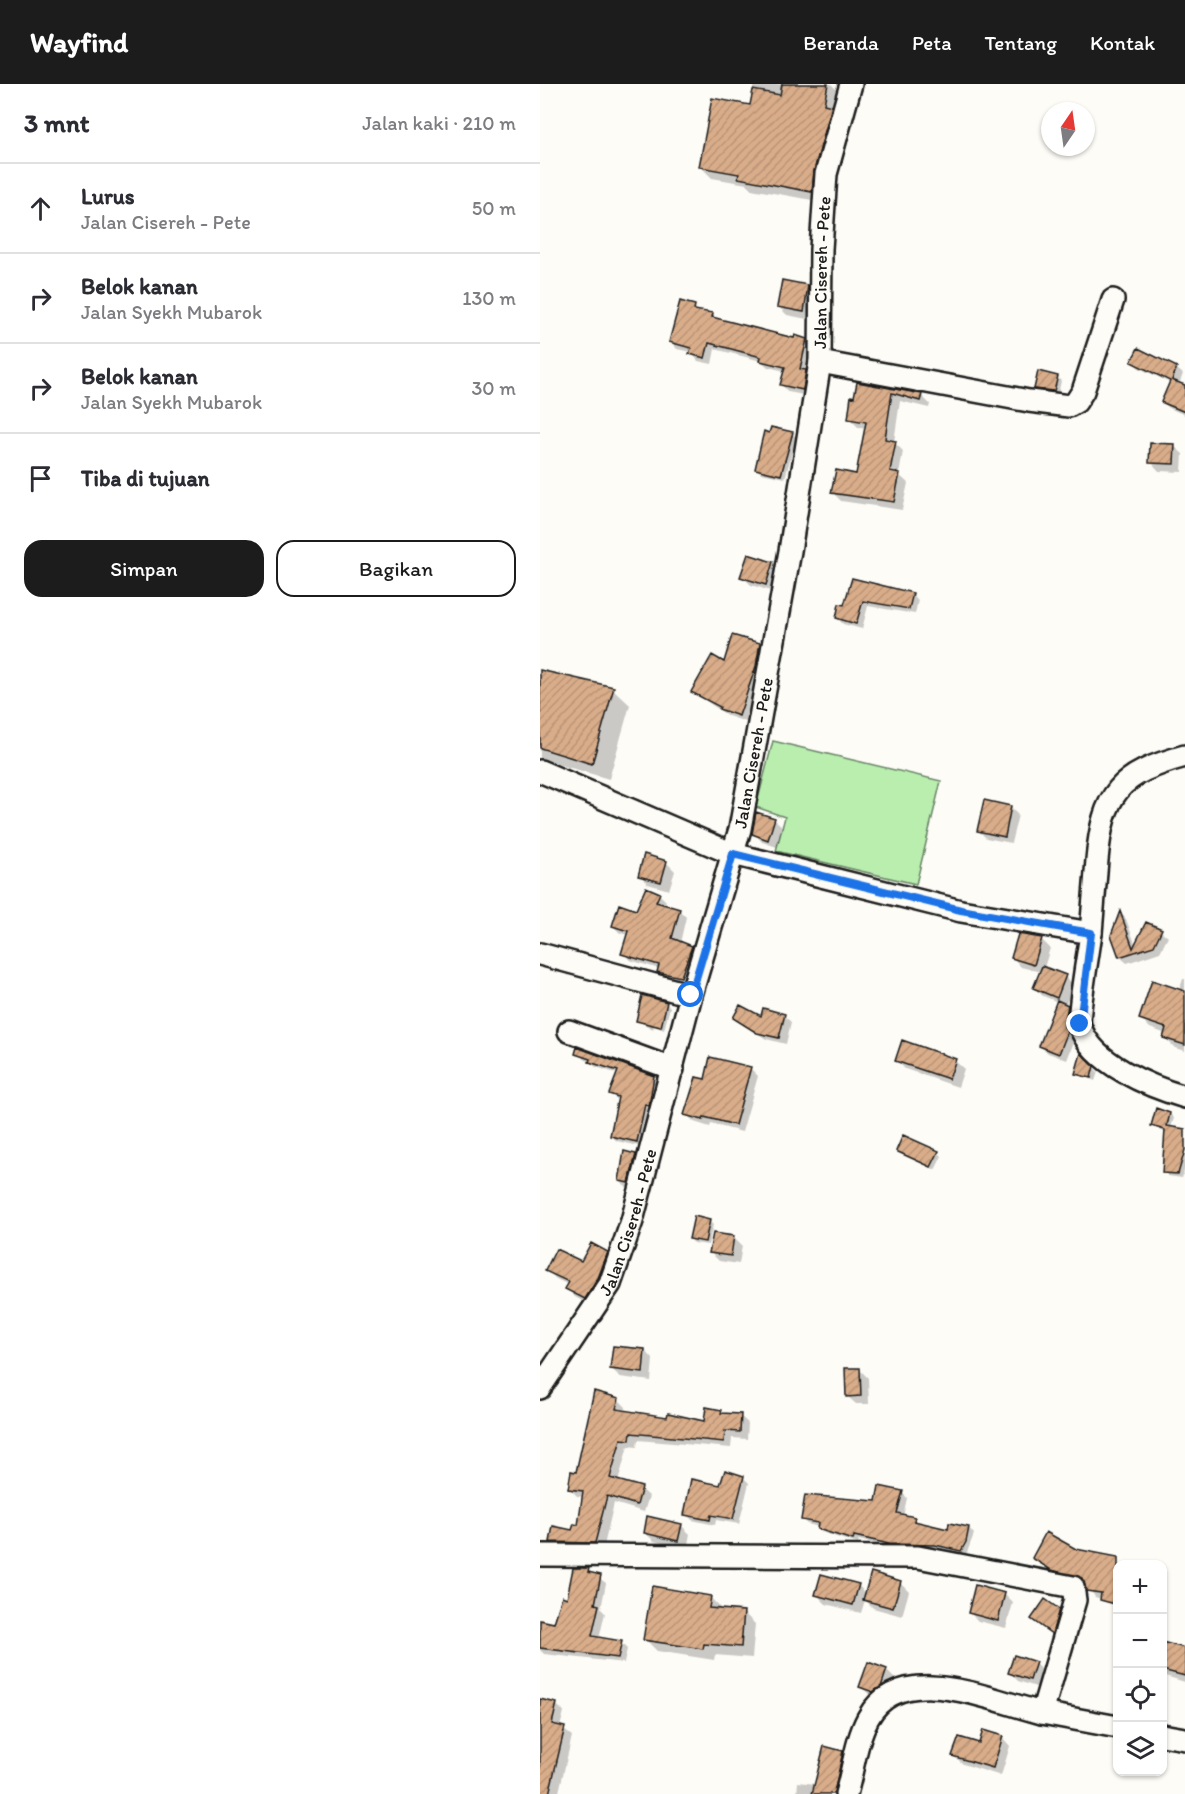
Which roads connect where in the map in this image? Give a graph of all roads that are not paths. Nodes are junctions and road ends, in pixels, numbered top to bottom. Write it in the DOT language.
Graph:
graph roads {
  1 [pos="851,84"];
  2 [pos="1113,300"];
  3 [pos="819,362"];
  4 [pos="1185,756"];
  5 [pos="540,771"];
  6 [pos="733,854"];
  7 [pos="1091,933"];
  8 [pos="540,954"];
  9 [pos="691,995"];
  10 [pos="569,1031"];
  11 [pos="673,1069"];
  12 [pos="1185,1097"];
  13 [pos="540,1388"];
  14 [pos="540,1555"];
  15 [pos="1042,1713"];
  16 [pos="1113,1726"];
  17 [pos="1167,1736"];
  18 [pos="1185,1738"];
  19 [pos="846,1794"];
  1 -- 3 [label="street, Jalan Cisereh - Pete"];
  2 -- 3 [label="street"];
  3 -- 6 [label="street, Jalan Cisereh - Pete"];
  4 -- 7 [label="street"];
  5 -- 6 [label="street"];
  6 -- 7 [label="street"];
  6 -- 9 [label="street, Jalan Cisereh - Pete"];
  7 -- 12 [label="street"];
  8 -- 9 [label="street"];
  9 -- 11 [label="street, Jalan Cisereh - Pete"];
  10 -- 11 [label="street"];
  11 -- 13 [label="street, Jalan Cisereh - Pete"];
  14 -- 15 [label="street"];
  15 -- 16 [label="street"];
  15 -- 19 [label="street"];
  17 -- 18 [label="street"];
}
